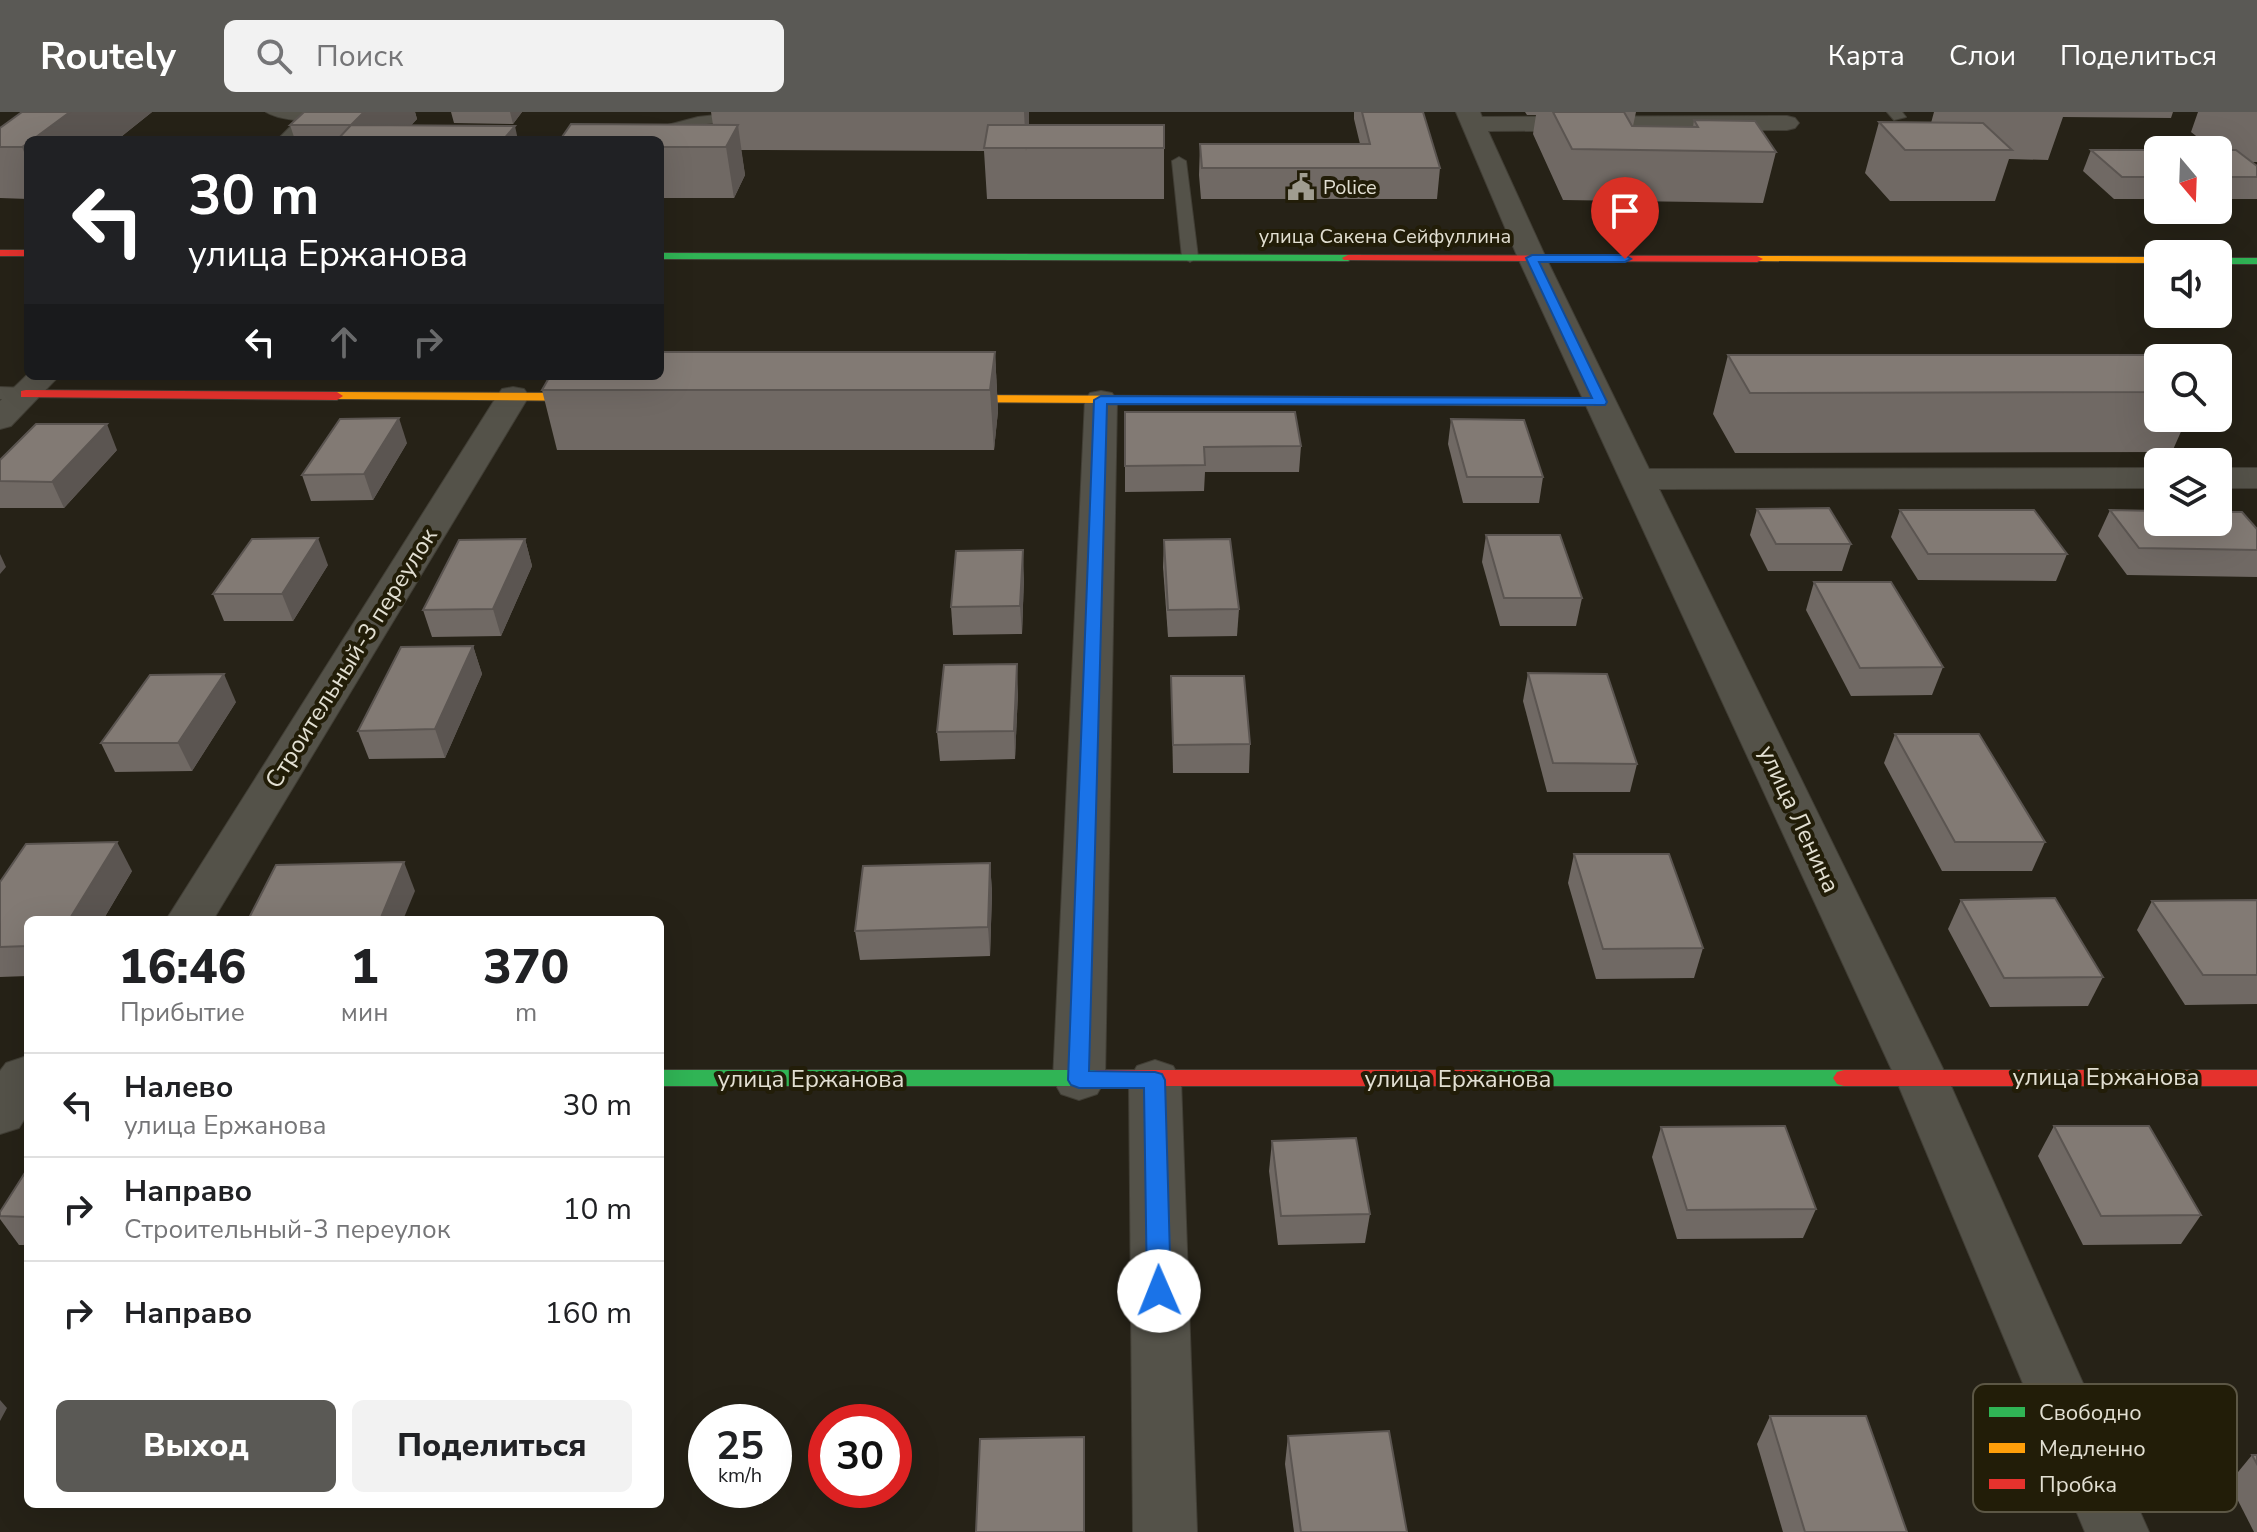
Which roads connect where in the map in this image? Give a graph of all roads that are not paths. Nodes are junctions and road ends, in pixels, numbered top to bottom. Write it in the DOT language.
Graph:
graph roads {
  1 [pos="273,112"];
  2 [pos="678,112"];
  3 [pos="316,114"];
  4 [pos="752,115"];
  5 [pos="1471,118"];
  6 [pos="1787,123"];
  7 [pos="661,129"];
  8 [pos="293,136"];
  9 [pos="634,136"];
  10 [pos="1179,161"];
  11 [pos="0,253"];
  12 [pos="24,253"];
  13 [pos="664,256"];
  14 [pos="1190,257"];
  15 [pos="1532,258"];
  16 [pos="2144,260"];
  17 [pos="2232,261"];
  18 [pos="2257,261"];
  19 [pos="23,388"];
  20 [pos="513,396"];
  21 [pos="624,397"];
  22 [pos="926,399"];
  23 [pos="1101,400"];
  24 [pos="1600,402"];
  25 [pos="0,419"];
  26 [pos="2144,478"];
  27 [pos="2232,478"];
  28 [pos="2257,478"];
  29 [pos="1636,479"];
  30 [pos="191,916"];
  31 [pos="1921,1077"];
  32 [pos="664,1078"];
  33 [pos="2257,1078"];
  34 [pos="1079,1080"];
  35 [pos="1155,1080"];
  36 [pos="2053,1384"];
  37 [pos="2108,1512"];
  38 [pos="1165,1532"];
  39 [pos="2117,1532"];
  1 -- 3 [label="lane"];
  2 -- 7 [label="lane"];
  3 -- 8 [label="street"];
  4 -- 7 [label="lane"];
  5 -- 6 [label="street"];
  5 -- 15 [label="street, улица Ленина"];
  7 -- 9 [label="lane"];
  10 -- 14 [label="lane"];
  11 -- 12 [label="street"];
  13 -- 14 [label="street, улица Сакена Сейфуллина"];
  14 -- 15 [label="street, улица Сакена Сейфуллина"];
  15 -- 16 [label="street, улица Сакена Сейфуллина"];
  15 -- 24 [label="street, улица Ленина"];
  17 -- 18 [label="street"];
  19 -- 20 [label="street"];
  19 -- 25 [label="street"];
  20 -- 21 [label="street"];
  20 -- 30 [label="street, Строительный-3 переулок"];
  22 -- 23 [label="street"];
  23 -- 24 [label="street"];
  23 -- 34 [label="street"];
  24 -- 29 [label="street, улица Ленина"];
  26 -- 29 [label="street"];
  27 -- 28 [label="street"];
  29 -- 31 [label="street, улица Ленина"];
  31 -- 33 [label="street, улица Ержанова"];
  31 -- 35 [label="street, улица Ержанова"];
  31 -- 36 [label="street, улица Ленина"];
  32 -- 34 [label="street, улица Ержанова"];
  34 -- 35 [label="street, улица Ержанова"];
  35 -- 38 [label="street"];
  37 -- 39 [label="street, улица Ленина"];
}
